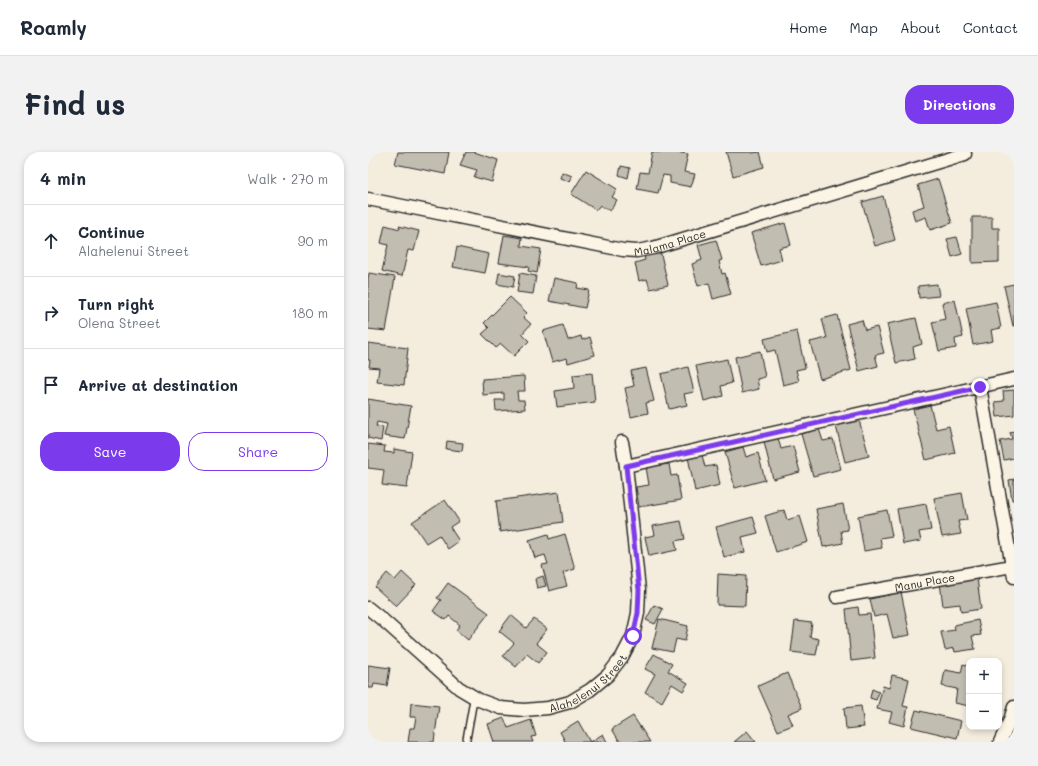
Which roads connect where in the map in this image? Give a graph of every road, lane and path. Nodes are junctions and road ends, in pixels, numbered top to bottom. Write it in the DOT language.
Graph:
graph roads {
  1 [pos="965,154"];
  2 [pos="368,198"];
  3 [pos="1014,379"];
  4 [pos="980,387"];
  5 [pos="622,442"];
  6 [pos="626,466"];
  7 [pos="1013,572"];
  8 [pos="837,596"];
  9 [pos="368,608"];
  10 [pos="474,697"];
  11 [pos="1014,707"];
  12 [pos="466,742"];
  13 [pos="1000,742"];
  1 -- 2 [label="street, Malama Place"];
  3 -- 4 [label="street"];
  4 -- 6 [label="street"];
  4 -- 7 [label="street"];
  5 -- 6 [label="street, Alahelenui Street"];
  6 -- 10 [label="street, Alahelenui Street"];
  7 -- 8 [label="street, Manu Place"];
  9 -- 10 [label="street, Alahelenui Street"];
  10 -- 12 [label="lane"];
  11 -- 13 [label="street"];
}
